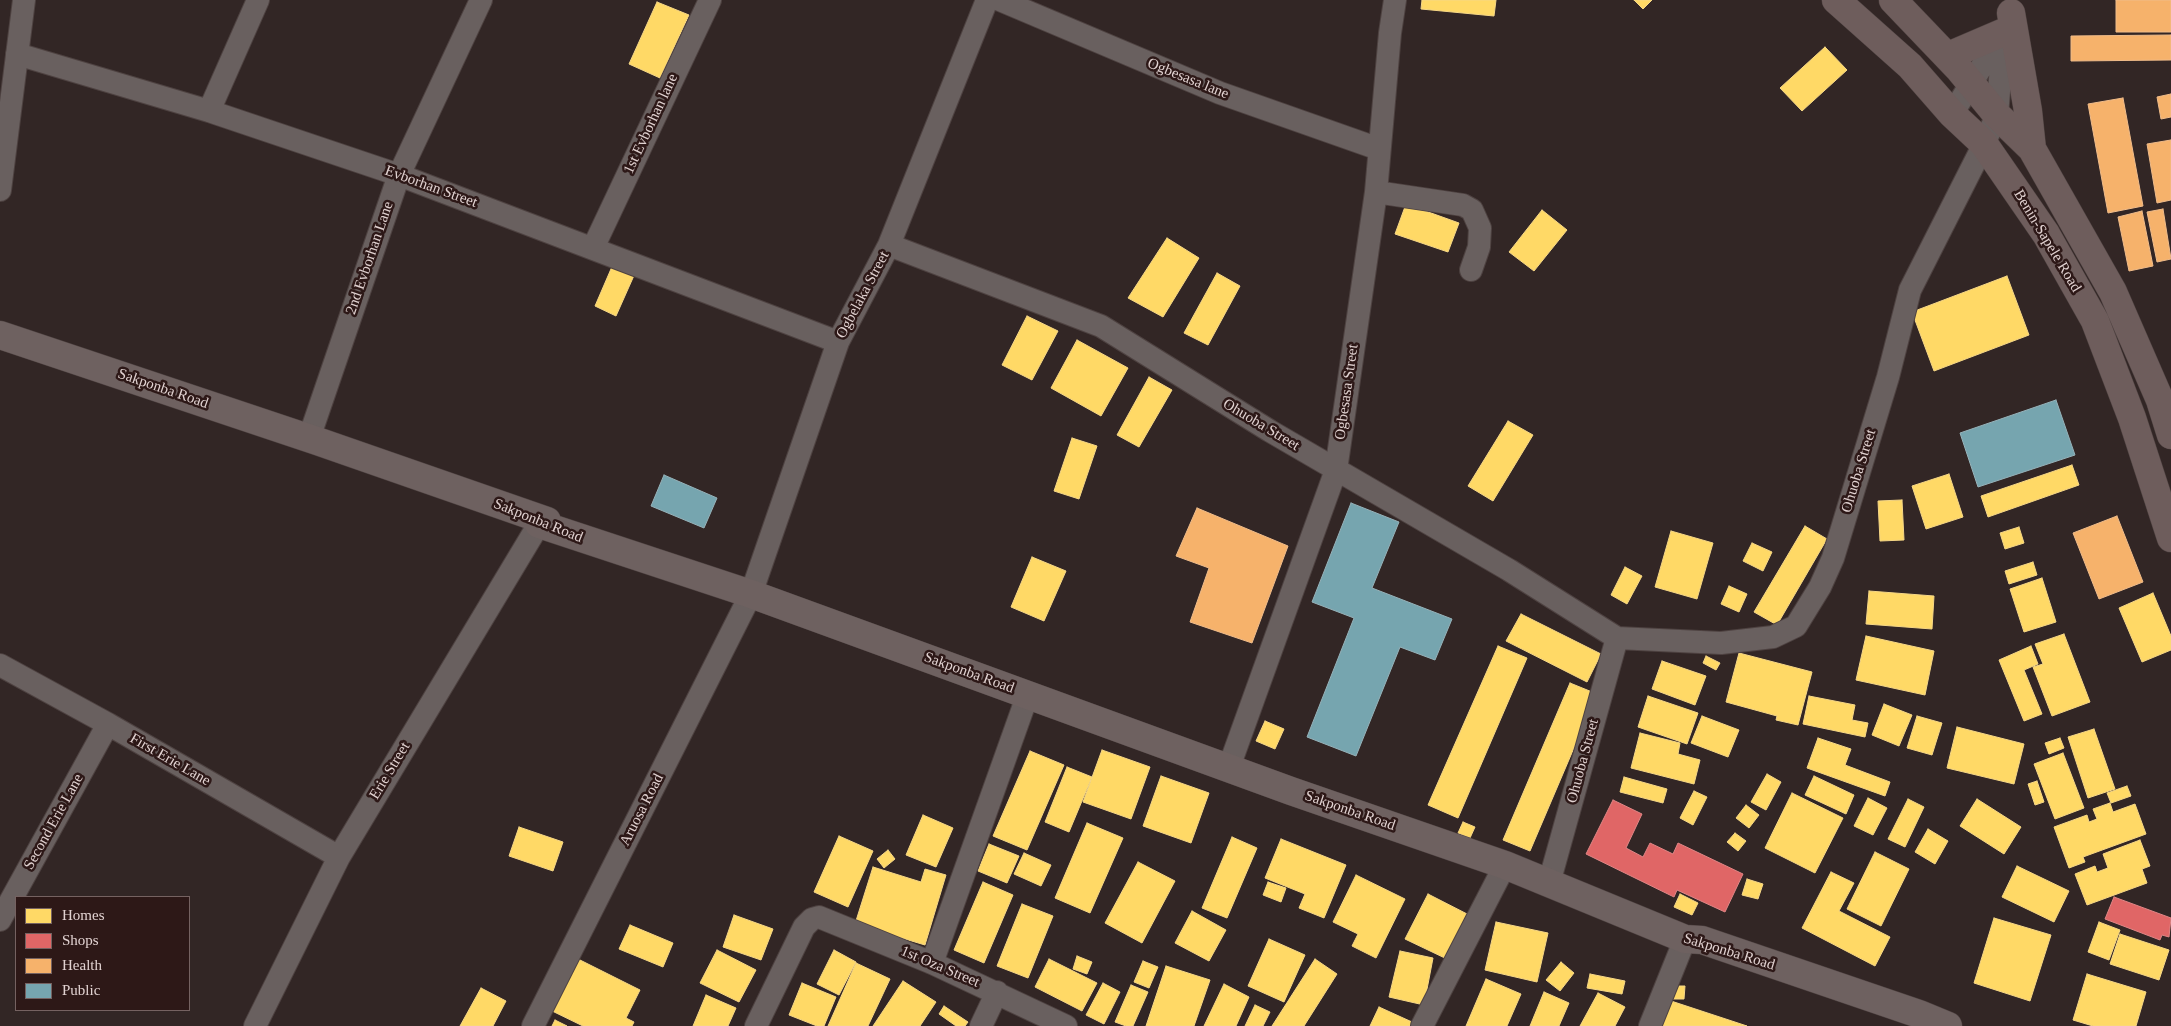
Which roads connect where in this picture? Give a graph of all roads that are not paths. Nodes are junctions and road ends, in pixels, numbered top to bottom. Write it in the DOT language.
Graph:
graph roads {
  1 [pos="24,0"];
  2 [pos="258,0"];
  3 [pos="481,0"];
  4 [pos="710,0"];
  5 [pos="987,0"];
  6 [pos="1000,0"];
  7 [pos="1395,0"];
  8 [pos="1836,0"];
  9 [pos="1893,0"];
  10 [pos="2009,15"];
  11 [pos="17,54"];
  12 [pos="1948,56"];
  13 [pos="1971,84"];
  14 [pos="209,111"];
  15 [pos="1952,114"];
  16 [pos="1997,115"];
  17 [pos="1984,144"];
  18 [pos="1379,149"];
  19 [pos="2032,149"];
  20 [pos="398,175"];
  21 [pos="0,190"];
  22 [pos="1376,192"];
  23 [pos="889,245"];
  24 [pos="593,248"];
  25 [pos="1471,270"];
  26 [pos="0,335"];
  27 [pos="838,342"];
  28 [pos="2171,434"];
  29 [pos="309,438"];
  30 [pos="1336,470"];
  31 [pos="539,524"];
  32 [pos="2171,538"];
  33 [pos="751,594"];
  34 [pos="1617,638"];
  35 [pos="0,666"];
  36 [pos="1028,694"];
  37 [pos="108,724"];
  38 [pos="1229,767"];
  39 [pos="339,857"];
  40 [pos="1505,865"];
  41 [pos="1549,883"];
  42 [pos="0,920"];
  43 [pos="1685,939"];
  44 [pos="932,963"];
  45 [pos="997,992"];
  46 [pos="255,1026"];
  47 [pos="533,1026"];
  48 [pos="756,1026"];
  49 [pos="981,1026"];
  50 [pos="1066,1026"];
  51 [pos="1422,1026"];
  52 [pos="1650,1026"];
  53 [pos="1948,1026"];
  1 -- 11 [label="street"];
  2 -- 14 [label="street"];
  3 -- 20 [label="street, 2nd Evborhan Lane"];
  4 -- 24 [label="street, 1st Evborhan lane"];
  5 -- 23 [label="street, Ogbelaka Street"];
  6 -- 18 [label="street, Ogbesasa lane"];
  7 -- 18 [label="street, Ogbesasa Street"];
  8 -- 15 [label="highway, Benin-Sapele Road"];
  9 -- 12 [label="highway, Benin-Sapele Road"];
  10 -- 12 [label="highway"];
  10 -- 13 [label="street"];
  10 -- 16 [label="street, Ohuoba Street"];
  10 -- 19 [label="highway"];
  11 -- 14 [label="street, Evborhan Street"];
  11 -- 21 [label="street"];
  12 -- 13 [label="highway, Benin-Sapele Road"];
  13 -- 15 [label="street"];
  13 -- 16 [label="highway, Benin-Sapele Road"];
  14 -- 20 [label="street, Evborhan Street"];
  15 -- 17 [label="highway, Benin-Sapele Road"];
  16 -- 17 [label="street, Ohuoba Street"];
  16 -- 19 [label="highway, Benin-Sapele Road"];
  17 -- 32 [label="highway, Benin-Sapele Road"];
  17 -- 34 [label="street, Ohuoba Street"];
  18 -- 22 [label="street, Ogbesasa Street"];
  19 -- 28 [label="highway, Benin-Sapele Road"];
  20 -- 24 [label="street, Evborhan Street"];
  20 -- 29 [label="street, 2nd Evborhan Lane"];
  22 -- 25 [label="street"];
  22 -- 30 [label="street, Ogbesasa Street"];
  23 -- 27 [label="street, Ogbelaka Street"];
  23 -- 30 [label="street, Ohuoba Street"];
  24 -- 27 [label="street, Evborhan Street"];
  26 -- 29 [label="main road, Sakponba Road"];
  27 -- 33 [label="street, Ogbelaka Street"];
  29 -- 31 [label="main road, Sakponba Road"];
  30 -- 34 [label="street, Ohuoba Street"];
  30 -- 38 [label="street, Ogbesasa Street"];
  31 -- 33 [label="main road, Sakponba Road"];
  31 -- 39 [label="street, Erie Street"];
  33 -- 36 [label="main road, Sakponba Road"];
  33 -- 47 [label="street, Aruosa Road"];
  34 -- 41 [label="street, Ohuoba Street"];
  35 -- 37 [label="street, First Erie Lane"];
  36 -- 38 [label="main road, Sakponba Road"];
  36 -- 44 [label="street"];
  37 -- 39 [label="street, First Erie Lane"];
  37 -- 42 [label="street, Second Erie Lane"];
  38 -- 40 [label="main road, Sakponba Road"];
  39 -- 46 [label="street, Erie Street"];
  40 -- 41 [label="main road, Sakponba Road"];
  40 -- 51 [label="street"];
  41 -- 43 [label="main road, Sakponba Road"];
  43 -- 52 [label="street"];
  43 -- 53 [label="main road, Sakponba Road"];
  44 -- 45 [label="street, 1st Oza Street"];
  44 -- 48 [label="street, 1st Oza Street"];
  45 -- 49 [label="street"];
  45 -- 50 [label="street, 1st Oza Street"];
}
